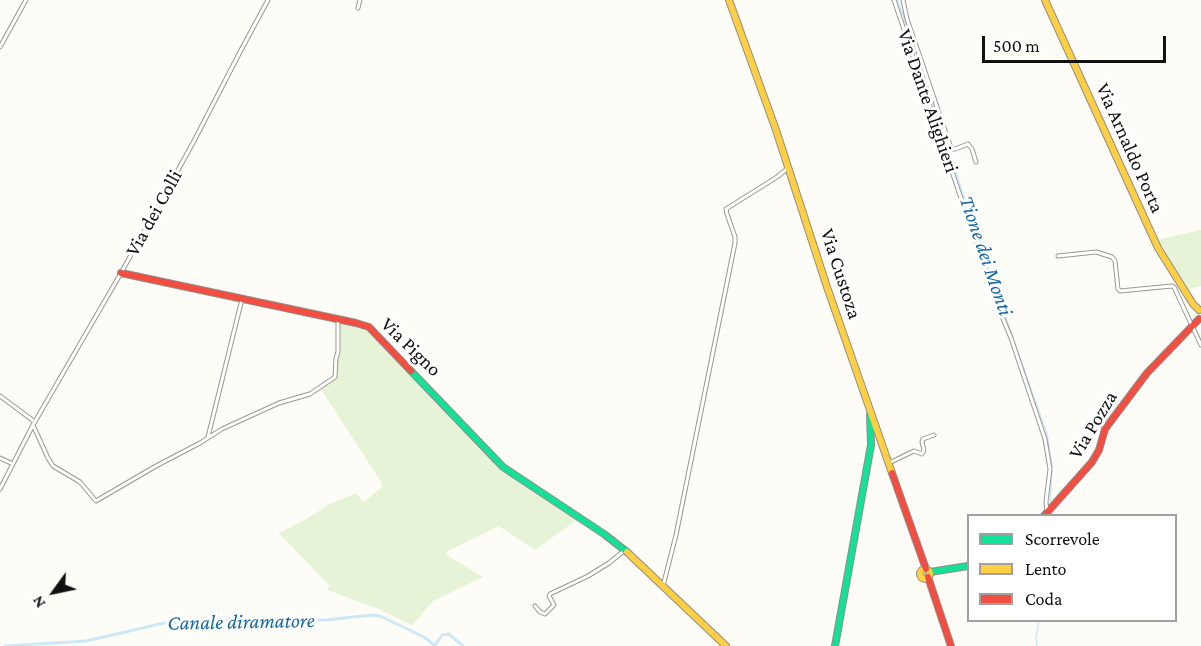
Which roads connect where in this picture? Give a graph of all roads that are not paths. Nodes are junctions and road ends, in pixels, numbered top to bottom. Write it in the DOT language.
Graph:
graph roads {
  1 [pos="26,0"];
  2 [pos="268,0"];
  3 [pos="360,0"];
  4 [pos="729,0"];
  5 [pos="894,0"];
  6 [pos="1046,0"];
  7 [pos="903,2"];
  8 [pos="358,8"];
  9 [pos="0,47"];
  10 [pos="976,162"];
  11 [pos="789,167"];
  12 [pos="1058,256"];
  13 [pos="121,273"];
  14 [pos="242,299"];
  15 [pos="1196,315"];
  16 [pos="338,319"];
  17 [pos="1201,345"];
  18 [pos="0,396"];
  19 [pos="867,401"];
  20 [pos="34,424"];
  21 [pos="878,429"];
  22 [pos="934,435"];
  23 [pos="207,439"];
  24 [pos="881,439"];
  25 [pos="872,440"];
  26 [pos="0,458"];
  27 [pos="889,463"];
  28 [pos="13,464"];
  29 [pos="0,489"];
  30 [pos="1048,510"];
  31 [pos="625,550"];
  32 [pos="967,566"];
  33 [pos="926,573"];
  34 [pos="663,586"];
  35 [pos="535,606"];
  36 [pos="726,646"];
  37 [pos="835,646"];
  38 [pos="951,646"];
  1 -- 9 [label="street"];
  2 -- 13 [label="street, Via dei Colli"];
  3 -- 8 [label="street"];
  4 -- 11 [label="street, Via Custoza"];
  5 -- 30 [label="street, Via Dante Alighieri"];
  6 -- 15 [label="street, Via Arnaldo Porta"];
  7 -- 10 [label="street"];
  11 -- 19 [label="street, Via Custoza"];
  11 -- 34 [label="street"];
  12 -- 15 [label="street"];
  13 -- 14 [label="street, Via Pigno"];
  13 -- 20 [label="street, Via dei Colli"];
  14 -- 16 [label="street, Via Pigno"];
  14 -- 23 [label="street"];
  15 -- 17 [label="street"];
  15 -- 30 [label="street, Via Pozza"];
  16 -- 23 [label="street"];
  16 -- 31 [label="street, Via Pigno"];
  18 -- 20 [label="street"];
  19 -- 21 [label="street, Via Custoza"];
  19 -- 25 [label="street"];
  20 -- 23 [label="street"];
  20 -- 28 [label="street, Via dei Colli"];
  21 -- 24 [label="street, Via Custoza"];
  21 -- 25 [label="street"];
  22 -- 27 [label="street"];
  24 -- 25 [label="street"];
  24 -- 27 [label="street, Via Custoza"];
  25 -- 37 [label="street"];
  26 -- 28 [label="street"];
  27 -- 33 [label="street, Via Custoza"];
  28 -- 29 [label="street, Via dei Colli"];
  31 -- 34 [label="street, Via Pigno"];
  31 -- 35 [label="street"];
  32 -- 33 [label="street"];
  33 -- 38 [label="street"];
  34 -- 36 [label="street, Via Pigno"];
}
